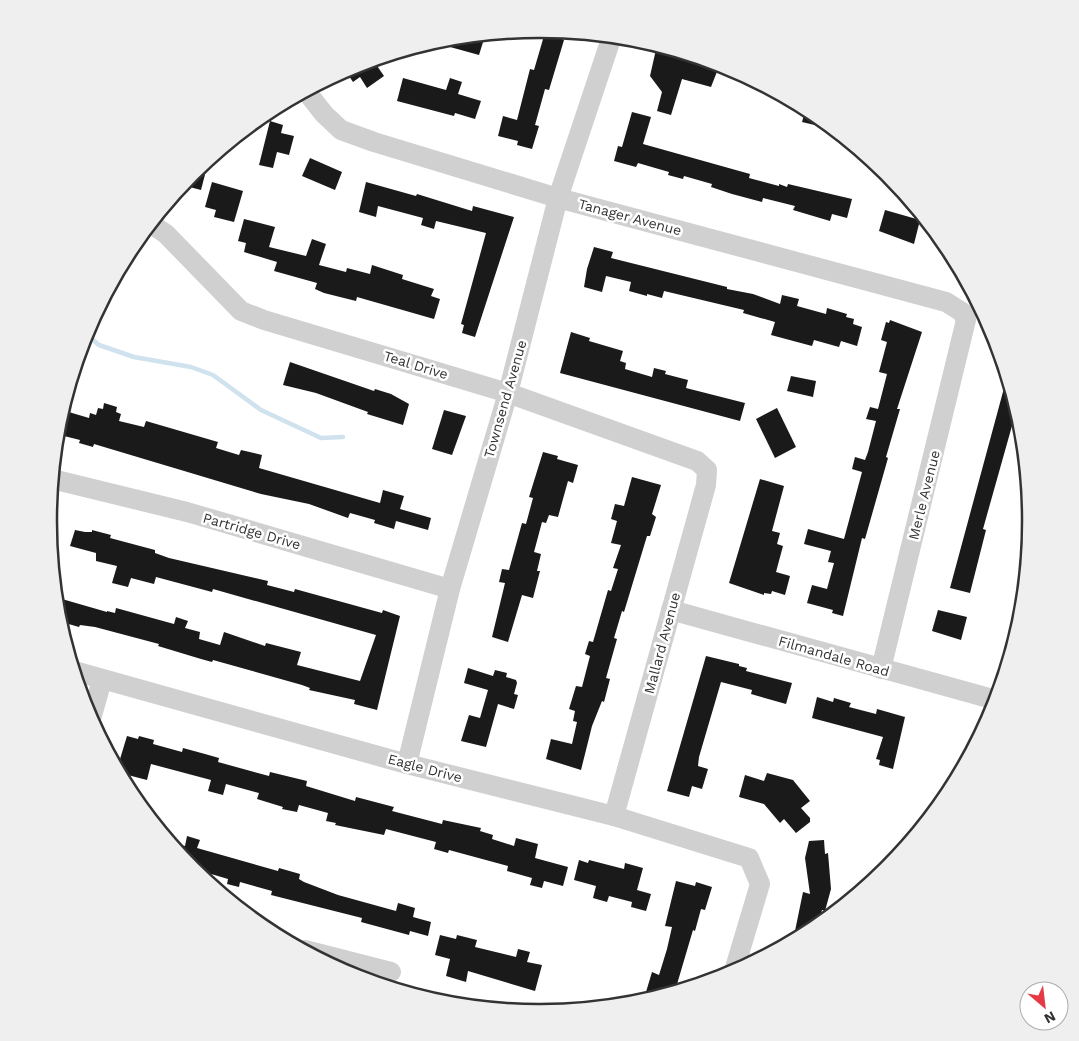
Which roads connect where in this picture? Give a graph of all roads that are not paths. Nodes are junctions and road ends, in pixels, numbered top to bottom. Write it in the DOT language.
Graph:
graph roads {
  1 [pos="610,43"];
  2 [pos="310,96"];
  3 [pos="558,198"];
  4 [pos="155,227"];
  5 [pos="966,320"];
  6 [pos="508,393"];
  7 [pos="707,470"];
  8 [pos="59,481"];
  9 [pos="450,589"];
  10 [pos="671,610"];
  11 [pos="881,669"];
  12 [pos="81,674"];
  13 [pos="102,680"];
  14 [pos="989,698"];
  15 [pos="94,708"];
  16 [pos="407,764"];
  17 [pos="614,816"];
  18 [pos="333,957"];
  19 [pos="737,961"];
  20 [pos="391,972"];
  1 -- 3 [label="street, Townsend Avenue"];
  2 -- 3 [label="street, Tanager Avenue"];
  3 -- 5 [label="street, Tanager Avenue"];
  3 -- 6 [label="street, Townsend Avenue"];
  4 -- 6 [label="street, Teal Drive"];
  5 -- 11 [label="street, Merle Avenue"];
  6 -- 7 [label="street, Teal Drive"];
  6 -- 9 [label="street, Townsend Avenue"];
  7 -- 10 [label="street, Mallard Avenue"];
  8 -- 9 [label="street, Partridge Drive"];
  9 -- 16 [label="street, Townsend Avenue"];
  10 -- 11 [label="street, Filmandale Road"];
  10 -- 17 [label="street, Mallard Avenue"];
  11 -- 14 [label="street, Filmandale Road"];
  12 -- 13 [label="street, Eagle Drive"];
  13 -- 15 [label="street"];
  13 -- 16 [label="street, Eagle Drive"];
  16 -- 17 [label="street, Eagle Drive"];
  17 -- 19 [label="street, Eagle Drive"];
  18 -- 20 [label="street"];
}
